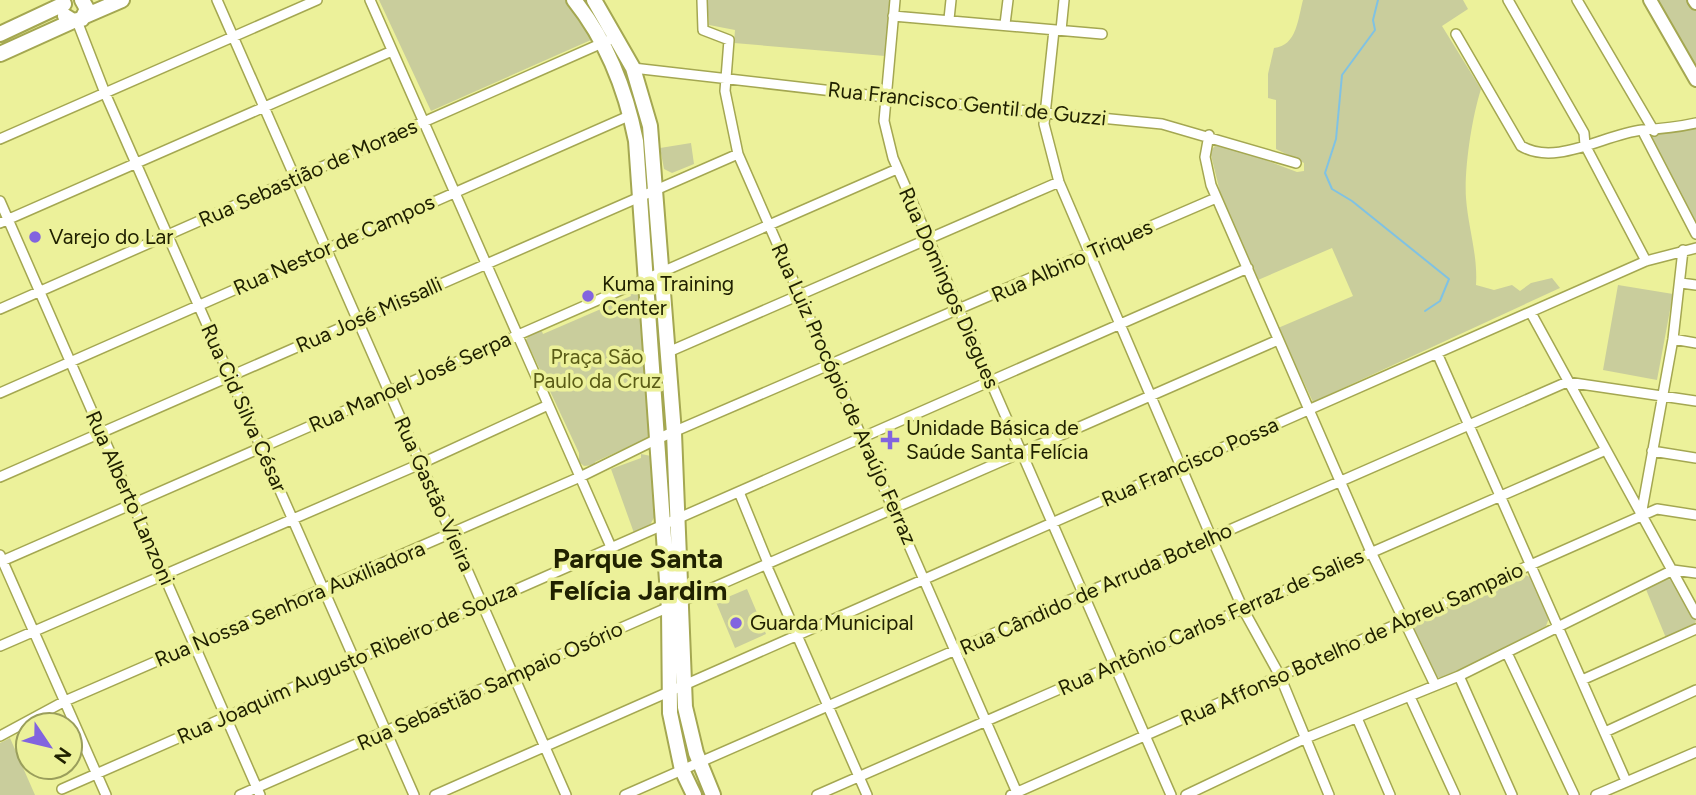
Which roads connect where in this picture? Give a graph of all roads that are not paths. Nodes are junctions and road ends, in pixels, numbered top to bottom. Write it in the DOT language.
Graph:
graph roads {
  1 [pos="82,0"];
  2 [pos="122,0"];
  3 [pos="217,0"];
  4 [pos="317,0"];
  5 [pos="370,0"];
  6 [pos="574,0"];
  7 [pos="594,0"];
  8 [pos="702,0"];
  9 [pos="895,0"];
  10 [pos="951,0"];
  11 [pos="1008,0"];
  12 [pos="1064,0"];
  13 [pos="1508,0"];
  14 [pos="1577,0"];
  15 [pos="1650,0"];
  16 [pos="66,2"];
  17 [pos="893,16"];
  18 [pos="78,19"];
  19 [pos="949,19"];
  20 [pos="1005,24"];
  21 [pos="1057,30"];
  22 [pos="0,34"];
  23 [pos="1102,34"];
  24 [pos="1456,34"];
  25 [pos="233,38"];
  26 [pos="610,40"];
  27 [pos="393,51"];
  28 [pos="0,54"];
  29 [pos="633,68"];
  30 [pos="728,77"];
  31 [pos="1696,80"];
  32 [pos="105,93"];
  33 [pos="885,97"];
  34 [pos="263,108"];
  35 [pos="1045,111"];
  36 [pos="631,115"];
  37 [pos="425,122"];
  38 [pos="1696,123"];
  39 [pos="1642,131"];
  40 [pos="1654,131"];
  41 [pos="1209,135"];
  42 [pos="0,139"];
  43 [pos="1585,145"];
  44 [pos="738,154"];
  45 [pos="138,162"];
  46 [pos="1296,163"];
  47 [pos="897,169"];
  48 [pos="295,180"];
  49 [pos="1059,183"];
  50 [pos="647,192"];
  51 [pos="455,193"];
  52 [pos="1216,198"];
  53 [pos="0,201"];
  54 [pos="4,221"];
  55 [pos="769,224"];
  56 [pos="1696,234"];
  57 [pos="168,236"];
  58 [pos="929,237"];
  59 [pos="1696,248"];
  60 [pos="326,250"];
  61 [pos="1683,250"];
  62 [pos="1088,254"];
  63 [pos="1646,261"];
  64 [pos="486,263"];
  65 [pos="1248,268"];
  66 [pos="660,272"];
  67 [pos="646,278"];
  68 [pos="1681,283"];
  69 [pos="1696,285"];
  70 [pos="39,292"];
  71 [pos="800,296"];
  72 [pos="199,305"];
  73 [pos="0,309"];
  74 [pos="961,309"];
  75 [pos="1531,313"];
  76 [pos="358,321"];
  77 [pos="1118,325"];
  78 [pos="517,336"];
  79 [pos="1673,339"];
  80 [pos="1278,340"];
  81 [pos="1696,343"];
  82 [pos="667,353"];
  83 [pos="1437,353"];
  84 [pos="650,356"];
  85 [pos="71,362"];
  86 [pos="831,366"];
  87 [pos="230,376"];
  88 [pos="989,380"];
  89 [pos="1567,382"];
  90 [pos="388,391"];
  91 [pos="0,393"];
  92 [pos="1151,394"];
  93 [pos="1661,395"];
  94 [pos="1696,401"];
  95 [pos="546,405"];
  96 [pos="1310,410"];
  97 [pos="1468,424"];
  98 [pos="674,433"];
  99 [pos="102,434"];
  100 [pos="863,437"];
  101 [pos="657,439"];
  102 [pos="261,448"];
  103 [pos="1606,450"];
  104 [pos="1022,451"];
  105 [pos="1652,451"];
  106 [pos="1696,458"];
  107 [pos="420,464"];
  108 [pos="1181,466"];
  109 [pos="0,477"];
  110 [pos="580,477"];
  111 [pos="1341,481"];
  112 [pos="740,492"];
  113 [pos="1500,494"];
  114 [pos="131,502"];
  115 [pos="894,506"];
  116 [pos="1696,515"];
  117 [pos="1640,516"];
  118 [pos="293,518"];
  119 [pos="678,519"];
  120 [pos="1054,522"];
  121 [pos="661,526"];
  122 [pos="451,534"];
  123 [pos="1212,539"];
  124 [pos="611,547"];
  125 [pos="1371,552"];
  126 [pos="1,559"];
  127 [pos="768,563"];
  128 [pos="1529,565"];
  129 [pos="1674,570"];
  130 [pos="1696,573"];
  131 [pos="164,575"];
  132 [pos="924,578"];
  133 [pos="323,590"];
  134 [pos="1084,594"];
  135 [pos="683,600"];
  136 [pos="482,603"];
  137 [pos="669,609"];
  138 [pos="1243,609"];
  139 [pos="1696,614"];
  140 [pos="1403,622"];
  141 [pos="1559,627"];
  142 [pos="1696,629"];
  143 [pos="35,631"];
  144 [pos="796,635"];
  145 [pos="195,644"];
  146 [pos="0,646"];
  147 [pos="957,650"];
  148 [pos="1507,653"];
  149 [pos="354,659"];
  150 [pos="1115,663"];
  151 [pos="514,674"];
  152 [pos="1280,676"];
  153 [pos="1459,676"];
  154 [pos="1582,680"];
  155 [pos="685,682"];
  156 [pos="1435,685"];
  157 [pos="1696,690"];
  158 [pos="670,692"];
  159 [pos="1410,697"];
  160 [pos="65,701"];
  161 [pos="827,706"];
  162 [pos="226,717"];
  163 [pos="1357,718"];
  164 [pos="987,721"];
  165 [pos="384,732"];
  166 [pos="1605,732"];
  167 [pos="0,736"];
  168 [pos="1146,736"];
  169 [pos="1307,738"];
  170 [pos="544,746"];
  171 [pos="1696,752"];
  172 [pos="699,762"];
  173 [pos="682,770"];
  174 [pos="97,773"];
  175 [pos="859,777"];
  176 [pos="1626,781"];
  177 [pos="62,789"];
  178 [pos="258,791"];
  179 [pos="1015,794"];
  180 [pos="106,795"];
  181 [pos="240,795"];
  182 [pos="414,795"];
  183 [pos="435,795"];
  184 [pos="566,795"];
  185 [pos="625,795"];
  186 [pos="694,795"];
  187 [pos="713,795"];
  188 [pos="817,795"];
  189 [pos="866,795"];
  190 [pos="1171,795"];
  191 [pos="1186,795"];
  192 [pos="1329,795"];
  193 [pos="1390,795"];
  194 [pos="1455,795"];
  195 [pos="1512,795"];
  196 [pos="1574,795"];
  197 [pos="1596,795"];
  1 -- 18 [label="main road"];
  2 -- 18 [label="main road"];
  3 -- 25 [label="street, Rua Gastão Vieira"];
  4 -- 25 [label="street"];
  5 -- 27 [label="street"];
  6 -- 26 [label="main road"];
  7 -- 26 [label="main road"];
  8 -- 30 [label="street, Rua Luiz Procópio de Araújo Ferraz"];
  9 -- 17 [label="street, Rua Domingos Diegues"];
  10 -- 19 [label="street"];
  11 -- 20 [label="street"];
  12 -- 21 [label="street"];
  13 -- 43 [label="street"];
  14 -- 40 [label="street"];
  15 -- 31 [label="street"];
  16 -- 18 [label="main road"];
  16 -- 22 [label="main road"];
  17 -- 19 [label="street"];
  17 -- 33 [label="street, Rua Domingos Diegues"];
  18 -- 28 [label="main road"];
  18 -- 32 [label="street, Rua Cid Silva César"];
  19 -- 20 [label="street"];
  20 -- 21 [label="street"];
  21 -- 23 [label="street"];
  21 -- 35 [label="street"];
  24 -- 43 [label="street"];
  25 -- 32 [label="street"];
  25 -- 34 [label="street, Rua Gastão Vieira"];
  26 -- 29 [label="main road"];
  26 -- 36 [label="main road"];
  26 -- 37 [label="street, Rua Sebastião de Moraes"];
  27 -- 34 [label="street"];
  27 -- 37 [label="street"];
  29 -- 30 [label="street, Rua Francisco Gentil de Guzzi"];
  29 -- 50 [label="main road"];
  30 -- 33 [label="street, Rua Francisco Gentil de Guzzi"];
  30 -- 44 [label="street, Rua Luiz Procópio de Araújo Ferraz"];
  32 -- 42 [label="street"];
  32 -- 45 [label="street, Rua Cid Silva César"];
  33 -- 35 [label="street, Rua Francisco Gentil de Guzzi"];
  33 -- 47 [label="street, Rua Domingos Diegues"];
  34 -- 45 [label="street"];
  34 -- 48 [label="street, Rua Gastão Vieira"];
  35 -- 41 [label="street, Rua Francisco Gentil de Guzzi"];
  35 -- 49 [label="street"];
  36 -- 50 [label="main road"];
  36 -- 51 [label="street, Rua Nestor de Campos"];
  37 -- 48 [label="street, Rua Sebastião de Moraes"];
  37 -- 51 [label="street"];
  38 -- 40 [label="street"];
  39 -- 40 [label="street"];
  39 -- 43 [label="street"];
  39 -- 56 [label="street"];
  41 -- 46 [label="street, Rua Francisco Gentil de Guzzi"];
  41 -- 52 [label="street"];
  43 -- 63 [label="street"];
  44 -- 50 [label="street, Rua José Missalli"];
  44 -- 55 [label="street, Rua Luiz Procópio de Araújo Ferraz"];
  45 -- 54 [label="street"];
  45 -- 57 [label="street, Rua Cid Silva César"];
  47 -- 55 [label="street, Rua Manoel José Serpa"];
  47 -- 58 [label="street, Rua Domingos Diegues"];
  48 -- 57 [label="street, Rua Sebastião de Moraes"];
  48 -- 60 [label="street, Rua Gastão Vieira"];
  49 -- 58 [label="street"];
  49 -- 62 [label="street"];
  50 -- 64 [label="street, Rua José Missalli"];
  50 -- 66 [label="main road"];
  50 -- 67 [label="main road"];
  51 -- 60 [label="street, Rua Nestor de Campos"];
  51 -- 64 [label="street"];
  52 -- 62 [label="street, Rua Albino Triques"];
  52 -- 65 [label="street"];
  53 -- 54 [label="street, Rua Alberto Lanzoni"];
  54 -- 70 [label="street, Rua Alberto Lanzoni"];
  55 -- 66 [label="street, Rua Manoel José Serpa"];
  55 -- 71 [label="street, Rua Luiz Procópio de Araújo Ferraz"];
  57 -- 70 [label="street, Rua Sebastião de Moraes"];
  57 -- 72 [label="street, Rua Cid Silva César"];
  58 -- 71 [label="street"];
  58 -- 74 [label="street, Rua Domingos Diegues"];
  59 -- 61 [label="street, Rua Francisco Possa"];
  60 -- 72 [label="street, Rua Nestor de Campos"];
  60 -- 76 [label="street, Rua Gastão Vieira"];
  61 -- 63 [label="street, Rua Francisco Possa"];
  61 -- 68 [label="street"];
  62 -- 74 [label="street, Rua Albino Triques"];
  62 -- 77 [label="street"];
  63 -- 75 [label="street, Rua Francisco Possa"];
  64 -- 76 [label="street, Rua José Missalli"];
  64 -- 78 [label="street"];
  65 -- 77 [label="street, Rua Joaquim Augusto Ribeiro de Souza"];
  65 -- 80 [label="street"];
  66 -- 67 [label="street, Rua Manoel José Serpa"];
  66 -- 82 [label="main road"];
  67 -- 78 [label="street, Rua Manoel José Serpa"];
  67 -- 84 [label="main road"];
  68 -- 69 [label="street"];
  68 -- 79 [label="street"];
  70 -- 73 [label="street, Rua Sebastião de Moraes"];
  70 -- 85 [label="street, Rua Alberto Lanzoni"];
  71 -- 82 [label="street"];
  71 -- 86 [label="street, Rua Luiz Procópio de Araújo Ferraz"];
  72 -- 85 [label="street, Rua Nestor de Campos"];
  72 -- 87 [label="street, Rua Cid Silva César"];
  74 -- 86 [label="street, Rua Albino Triques"];
  74 -- 88 [label="street, Rua Domingos Diegues"];
  75 -- 83 [label="street, Rua Francisco Possa"];
  75 -- 89 [label="street"];
  76 -- 87 [label="street, Rua José Missalli"];
  76 -- 90 [label="street, Rua Gastão Vieira"];
  77 -- 88 [label="street, Rua Joaquim Augusto Ribeiro de Souza"];
  77 -- 92 [label="street"];
  78 -- 90 [label="street, Rua Manoel José Serpa"];
  78 -- 95 [label="street"];
  79 -- 81 [label="street"];
  79 -- 93 [label="street"];
  80 -- 92 [label="street, Rua Sebastião Sampaio Osório"];
  80 -- 96 [label="street"];
  82 -- 84 [label="street"];
  82 -- 98 [label="main road"];
  83 -- 96 [label="street, Rua Francisco Possa"];
  83 -- 97 [label="street"];
  84 -- 101 [label="main road"];
  85 -- 91 [label="street, Rua Nestor de Campos"];
  85 -- 99 [label="street, Rua Alberto Lanzoni"];
  86 -- 98 [label="street, Rua Albino Triques"];
  86 -- 100 [label="street, Rua Luiz Procópio de Araújo Ferraz"];
  87 -- 99 [label="street, Rua José Missalli"];
  87 -- 102 [label="street, Rua Cid Silva César"];
  88 -- 100 [label="street, Rua Joaquim Augusto Ribeiro de Souza"];
  88 -- 104 [label="street, Rua Domingos Diegues"];
  89 -- 93 [label="street"];
  89 -- 97 [label="street, Rua Cândido de Arruda Botelho"];
  89 -- 103 [label="street"];
  90 -- 102 [label="street, Rua Manoel José Serpa"];
  90 -- 107 [label="street, Rua Gastão Vieira"];
  92 -- 104 [label="street, Rua Sebastião Sampaio Osório"];
  92 -- 108 [label="street"];
  93 -- 94 [label="street"];
  93 -- 105 [label="street"];
  95 -- 107 [label="street"];
  95 -- 110 [label="street"];
  96 -- 108 [label="street, Rua Francisco Possa"];
  96 -- 111 [label="street"];
  97 -- 111 [label="street, Rua Cândido de Arruda Botelho"];
  97 -- 113 [label="street"];
  98 -- 101 [label="street, Rua Albino Triques"];
  98 -- 119 [label="main road"];
  99 -- 109 [label="street, Rua José Missalli"];
  99 -- 114 [label="street, Rua Alberto Lanzoni"];
  100 -- 112 [label="street, Rua Joaquim Augusto Ribeiro de Souza"];
  100 -- 115 [label="street, Rua Luiz Procópio de Araújo Ferraz"];
  101 -- 110 [label="street, Rua Nossa Senhora Auxiliadora"];
  101 -- 121 [label="main road"];
  102 -- 114 [label="street, Rua Manoel José Serpa"];
  102 -- 118 [label="street, Rua Cid Silva César"];
  103 -- 113 [label="street, Rua Antônio Carlos Ferraz de Salies"];
  103 -- 117 [label="street"];
  104 -- 115 [label="street, Rua Sebastião Sampaio Osório"];
  104 -- 120 [label="street, Rua Domingos Diegues"];
  105 -- 106 [label="street"];
  105 -- 117 [label="street"];
  107 -- 118 [label="street"];
  107 -- 122 [label="street, Rua Gastão Vieira"];
  108 -- 120 [label="street, Rua Francisco Possa"];
  108 -- 123 [label="street"];
  110 -- 122 [label="street, Rua Nossa Senhora Auxiliadora"];
  110 -- 124 [label="street"];
  111 -- 123 [label="street, Rua Cândido de Arruda Botelho"];
  111 -- 125 [label="street"];
  112 -- 119 [label="street, Rua Joaquim Augusto Ribeiro de Souza"];
  112 -- 127 [label="street"];
  113 -- 125 [label="street, Rua Antônio Carlos Ferraz de Salies"];
  113 -- 128 [label="street"];
  114 -- 126 [label="street, Rua Manoel José Serpa"];
  114 -- 131 [label="street, Rua Alberto Lanzoni"];
  115 -- 127 [label="street, Rua Sebastião Sampaio Osório"];
  115 -- 132 [label="street, Rua Luiz Procópio de Araújo Ferraz"];
  116 -- 117 [label="street, Rua Affonso Botelho de Abreu Sampaio"];
  117 -- 128 [label="street, Rua Affonso Botelho de Abreu Sampaio"];
  117 -- 129 [label="street"];
  118 -- 131 [label="street"];
  118 -- 133 [label="street, Rua Cid Silva César"];
  119 -- 121 [label="street, Rua Joaquim Augusto Ribeiro de Souza"];
  119 -- 135 [label="main road"];
  120 -- 132 [label="street, Rua Francisco Possa"];
  120 -- 134 [label="street, Rua Domingos Diegues"];
  121 -- 124 [label="street, Rua Joaquim Augusto Ribeiro de Souza"];
  121 -- 137 [label="main road"];
  122 -- 133 [label="street, Rua Nossa Senhora Auxiliadora"];
  122 -- 136 [label="street, Rua Gastão Vieira"];
  123 -- 134 [label="street, Rua Cândido de Arruda Botelho"];
  123 -- 138 [label="street"];
  124 -- 136 [label="street, Rua Joaquim Augusto Ribeiro de Souza"];
  125 -- 138 [label="street, Rua Antônio Carlos Ferraz de Salies"];
  125 -- 140 [label="street"];
  126 -- 143 [label="street"];
  127 -- 135 [label="street, Rua Sebastião Sampaio Osório"];
  127 -- 144 [label="street"];
  128 -- 140 [label="street, Rua Affonso Botelho de Abreu Sampaio"];
  128 -- 141 [label="street"];
  129 -- 130 [label="street"];
  129 -- 139 [label="street"];
  129 -- 141 [label="street"];
  131 -- 143 [label="street"];
  131 -- 145 [label="street, Rua Alberto Lanzoni"];
  132 -- 144 [label="street, Rua Francisco Possa"];
  132 -- 147 [label="street, Rua Luiz Procópio de Araújo Ferraz"];
  133 -- 145 [label="street, Rua Nossa Senhora Auxiliadora"];
  133 -- 149 [label="street, Rua Cid Silva César"];
  134 -- 147 [label="street, Rua Cândido de Arruda Botelho"];
  134 -- 150 [label="street, Rua Domingos Diegues"];
  135 -- 137 [label="street, Rua Sebastião Sampaio Osório"];
  135 -- 155 [label="main road"];
  136 -- 149 [label="street, Rua Joaquim Augusto Ribeiro de Souza"];
  136 -- 151 [label="street, Rua Gastão Vieira"];
  137 -- 151 [label="street, Rua Sebastião Sampaio Osório"];
  137 -- 158 [label="main road"];
  138 -- 150 [label="street, Rua Antônio Carlos Ferraz de Salies"];
  138 -- 152 [label="street"];
  140 -- 152 [label="street, Rua Affonso Botelho de Abreu Sampaio"];
  140 -- 156 [label="street"];
  141 -- 148 [label="street"];
  141 -- 154 [label="street"];
  142 -- 154 [label="street"];
  143 -- 146 [label="street"];
  143 -- 160 [label="street"];
  144 -- 155 [label="street, Rua Francisco Possa"];
  144 -- 161 [label="street"];
  145 -- 160 [label="street, Rua Nossa Senhora Auxiliadora"];
  145 -- 162 [label="street, Rua Alberto Lanzoni"];
  147 -- 161 [label="street, Rua Cândido de Arruda Botelho"];
  147 -- 164 [label="street, Rua Luiz Procópio de Araújo Ferraz"];
  148 -- 153 [label="street"];
  148 -- 196 [label="street"];
  149 -- 162 [label="street, Rua Joaquim Augusto Ribeiro de Souza"];
  149 -- 165 [label="street, Rua Cid Silva César"];
  150 -- 164 [label="street, Rua Antônio Carlos Ferraz de Salies"];
  150 -- 168 [label="street, Rua Domingos Diegues"];
  151 -- 165 [label="street, Rua Sebastião Sampaio Osório"];
  151 -- 170 [label="street, Rua Gastão Vieira"];
  152 -- 168 [label="street, Rua Affonso Botelho de Abreu Sampaio"];
  152 -- 169 [label="street"];
  153 -- 156 [label="street"];
  153 -- 195 [label="street"];
  154 -- 166 [label="street"];
  155 -- 158 [label="street, Rua Francisco Possa"];
  155 -- 172 [label="main road"];
  156 -- 159 [label="street"];
  157 -- 166 [label="street"];
  158 -- 170 [label="street, Rua Francisco Possa"];
  158 -- 173 [label="main road"];
  159 -- 163 [label="street"];
  159 -- 194 [label="street"];
  160 -- 167 [label="street, Rua Nossa Senhora Auxiliadora"];
  160 -- 174 [label="street"];
  161 -- 172 [label="street, Rua Cândido de Arruda Botelho"];
  161 -- 175 [label="street"];
  162 -- 174 [label="street, Rua Joaquim Augusto Ribeiro de Souza"];
  162 -- 178 [label="street, Rua Alberto Lanzoni"];
  163 -- 169 [label="street"];
  163 -- 193 [label="street"];
  164 -- 175 [label="street, Rua Antônio Carlos Ferraz de Salies"];
  164 -- 179 [label="street, Rua Luiz Procópio de Araújo Ferraz"];
  165 -- 178 [label="street, Rua Sebastião Sampaio Osório"];
  165 -- 182 [label="street, Rua Cid Silva César"];
  166 -- 176 [label="street"];
  168 -- 179 [label="street, Rua Affonso Botelho de Abreu Sampaio"];
  168 -- 190 [label="street, Rua Domingos Diegues"];
  169 -- 191 [label="street"];
  169 -- 192 [label="street"];
  170 -- 183 [label="street, Rua Francisco Possa"];
  170 -- 184 [label="street, Rua Gastão Vieira"];
  171 -- 176 [label="street"];
  172 -- 173 [label="street, Rua Cândido de Arruda Botelho"];
  172 -- 187 [label="main road"];
  173 -- 185 [label="street, Rua Cândido de Arruda Botelho"];
  173 -- 186 [label="main road"];
  174 -- 177 [label="street, Rua Joaquim Augusto Ribeiro de Souza"];
  174 -- 180 [label="street"];
  175 -- 188 [label="street, Rua Antônio Carlos Ferraz de Salies"];
  175 -- 189 [label="street"];
  176 -- 197 [label="street"];
  178 -- 181 [label="street, Rua Sebastião Sampaio Osório"];
}
